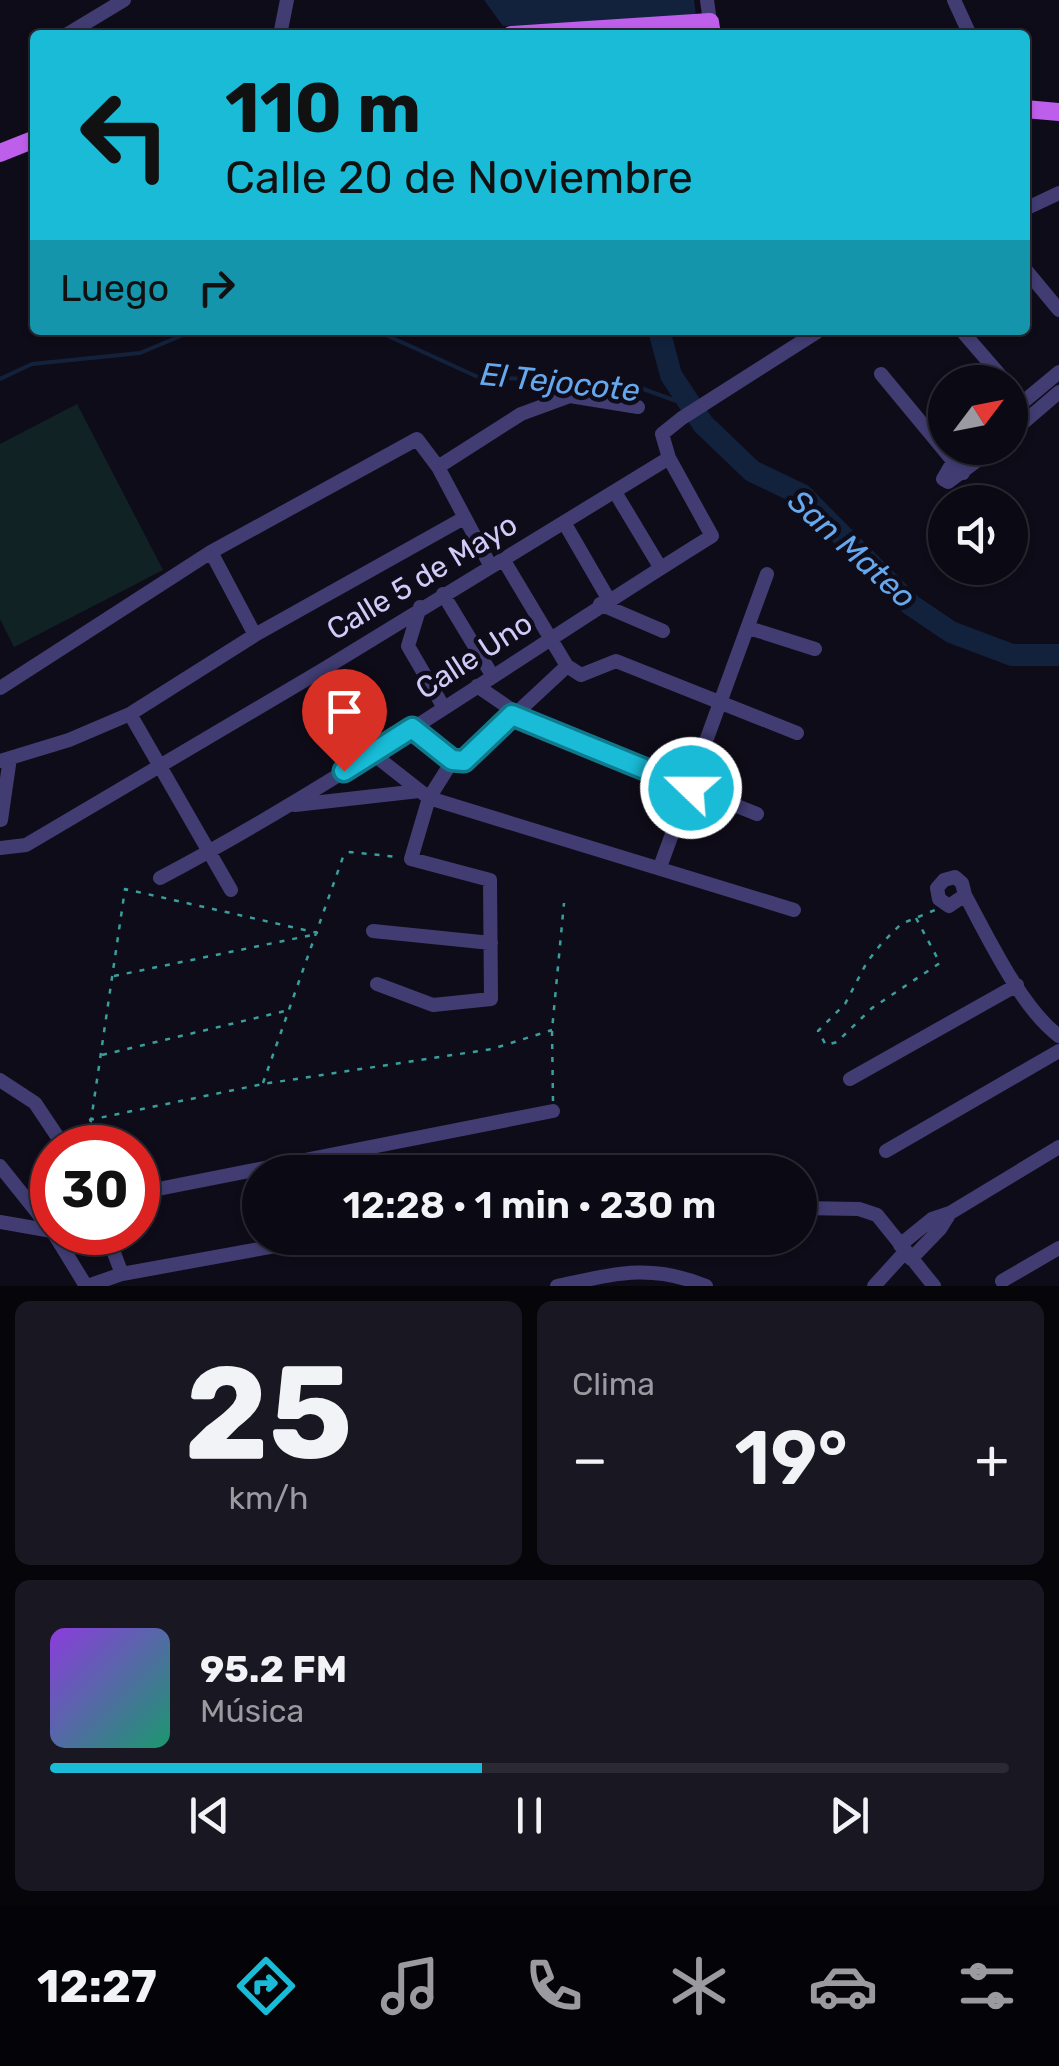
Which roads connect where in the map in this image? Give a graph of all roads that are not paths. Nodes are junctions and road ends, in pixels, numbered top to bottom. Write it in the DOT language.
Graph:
graph roads {
  1 [pos="124,0"];
  2 [pos="287,0"];
  3 [pos="707,0"];
  4 [pos="954,0"];
  5 [pos="100,8"];
  6 [pos="711,28"];
  7 [pos="72,30"];
  8 [pos="281,30"];
  9 [pos="645,30"];
  10 [pos="968,30"];
  11 [pos="1030,109"];
  12 [pos="1059,112"];
  13 [pos="30,141"];
  14 [pos="3,155"];
  15 [pos="1059,194"];
  16 [pos="1030,204"];
  17 [pos="1030,275"];
  18 [pos="1059,310"];
  19 [pos="812,335"];
  20 [pos="965,335"];
  21 [pos="991,365"];
  22 [pos="1059,372"];
  23 [pos="880,374"];
  24 [pos="1049,394"];
  25 [pos="638,407"];
  26 [pos="1028,408"];
  27 [pos="669,458"];
  28 [pos="960,465"];
  29 [pos="963,465"];
  30 [pos="438,467"];
  31 [pos="958,468"];
  32 [pos="615,492"];
  33 [pos="464,518"];
  34 [pos="565,524"];
  35 [pos="212,552"];
  36 [pos="497,562"];
  37 [pos="660,568"];
  38 [pos="767,574"];
  39 [pos="443,594"];
  40 [pos="604,602"];
  41 [pos="420,607"];
  42 [pos="749,628"];
  43 [pos="662,631"];
  44 [pos="255,635"];
  45 [pos="551,638"];
  46 [pos="815,649"];
  47 [pos="566,666"];
  48 [pos="324,669"];
  49 [pos="492,676"];
  50 [pos="476,686"];
  51 [pos="0,688"];
  52 [pos="722,701"];
  53 [pos="444,708"];
  54 [pos="130,714"];
  55 [pos="513,714"];
  56 [pos="412,728"];
  57 [pos="797,733"];
  58 [pos="373,754"];
  59 [pos="5,759"];
  60 [pos="452,760"];
  61 [pos="161,765"];
  62 [pos="691,788"];
  63 [pos="424,795"];
  64 [pos="288,806"];
  65 [pos="757,814"];
  66 [pos="1,820"];
  67 [pos="0,848"];
  68 [pos="210,852"];
  69 [pos="660,868"];
  70 [pos="160,878"];
  71 [pos="231,890"];
  72 [pos="965,895"];
  73 [pos="794,910"];
  74 [pos="373,931"];
  75 [pos="491,943"];
  76 [pos="377,984"];
  77 [pos="1018,986"];
  78 [pos="1059,1036"];
  79 [pos="1059,1051"];
  80 [pos="850,1079"];
  81 [pos="0,1080"];
  82 [pos="554,1111"];
  83 [pos="50,1125"];
  84 [pos="1059,1147"];
  85 [pos="886,1150"];
  86 [pos="0,1166"];
  87 [pos="160,1188"];
  88 [pos="30,1203"];
  89 [pos="817,1209"];
  90 [pos="0,1222"];
  91 [pos="30,1228"];
  92 [pos="1059,1248"];
  93 [pos="242,1252"];
  94 [pos="906,1252"];
  95 [pos="67,1255"];
  96 [pos="115,1255"];
  97 [pos="150,1268"];
  98 [pos="122,1274"];
  99 [pos="1002,1281"];
  100 [pos="86,1286"];
  101 [pos="145,1286"];
  102 [pos="556,1286"];
  103 [pos="706,1286"];
  104 [pos="874,1286"];
  105 [pos="934,1286"];
  1 -- 5 [label="street"];
  2 -- 8 [label="street"];
  3 -- 6 [label="street"];
  4 -- 10 [label="street"];
  5 -- 7 [label="street"];
  6 -- 9 [label="main road"];
  11 -- 12 [label="main road"];
  13 -- 14 [label="main road"];
  15 -- 16 [label="street"];
  17 -- 18 [label="street"];
  19 -- 27 [label="street"];
  20 -- 21 [label="street"];
  22 -- 24 [label="street"];
  23 -- 31 [label="street"];
  24 -- 26 [label="street"];
  25 -- 30 [label="street"];
  27 -- 32 [label="street, Calle 5 de Mayo"];
  27 -- 37 [label="street, Calle Uno"];
  28 -- 31 [label="street"];
  29 -- 31 [label="street"];
  30 -- 33 [label="street"];
  30 -- 35 [label="street"];
  32 -- 34 [label="street, Calle 5 de Mayo"];
  32 -- 37 [label="street"];
  33 -- 36 [label="street"];
  33 -- 44 [label="street"];
  34 -- 36 [label="street, Calle 5 de Mayo"];
  34 -- 40 [label="street"];
  35 -- 44 [label="street"];
  35 -- 51 [label="street"];
  36 -- 39 [label="street, Calle 5 de Mayo"];
  36 -- 45 [label="street"];
  37 -- 40 [label="street, Calle Uno"];
  38 -- 42 [label="street"];
  39 -- 41 [label="street, Calle 5 de Mayo"];
  39 -- 49 [label="street"];
  40 -- 43 [label="street"];
  40 -- 45 [label="street, Calle Uno"];
  41 -- 48 [label="street, Calle 5 de Mayo"];
  41 -- 53 [label="street"];
  42 -- 46 [label="street"];
  42 -- 52 [label="street"];
  44 -- 54 [label="street"];
  45 -- 47 [label="street"];
  45 -- 49 [label="street, Calle Uno"];
  47 -- 52 [label="street"];
  47 -- 55 [label="street"];
  48 -- 58 [label="street"];
  48 -- 61 [label="street, Calle 5 de Mayo"];
  49 -- 50 [label="street, Calle Uno"];
  50 -- 53 [label="street, Calle Uno"];
  50 -- 55 [label="street"];
  52 -- 57 [label="street"];
  52 -- 62 [label="street"];
  53 -- 56 [label="street, Calle Uno"];
  54 -- 59 [label="street"];
  54 -- 61 [label="street"];
  55 -- 60 [label="street"];
  55 -- 62 [label="street"];
  56 -- 58 [label="street, Calle Uno"];
  56 -- 60 [label="street"];
  58 -- 63 [label="street"];
  58 -- 64 [label="street, Calle Uno"];
  59 -- 66 [label="street"];
  60 -- 63 [label="street"];
  61 -- 67 [label="street, Calle 5 de Mayo"];
  61 -- 68 [label="street"];
  62 -- 65 [label="street"];
  62 -- 69 [label="street"];
  63 -- 64 [label="street"];
  63 -- 69 [label="street"];
  63 -- 75 [label="street"];
  64 -- 68 [label="street, Calle Uno"];
  68 -- 70 [label="street, Calle Uno"];
  68 -- 71 [label="street"];
  69 -- 73 [label="street"];
  72 -- 72 [label="street"];
  72 -- 77 [label="street"];
  74 -- 75 [label="street"];
  75 -- 76 [label="street"];
  77 -- 78 [label="street"];
  77 -- 80 [label="street"];
  79 -- 85 [label="street"];
  81 -- 83 [label="street"];
  82 -- 87 [label="street"];
  84 -- 94 [label="street"];
  86 -- 88 [label="street"];
  89 -- 94 [label="street"];
  90 -- 91 [label="street"];
  92 -- 99 [label="street"];
  93 -- 97 [label="street"];
  94 -- 104 [label="street"];
  94 -- 105 [label="street"];
  95 -- 100 [label="street"];
  96 -- 98 [label="street"];
  97 -- 98 [label="street"];
  97 -- 101 [label="street"];
  98 -- 100 [label="street"];
  102 -- 103 [label="street"];
}
